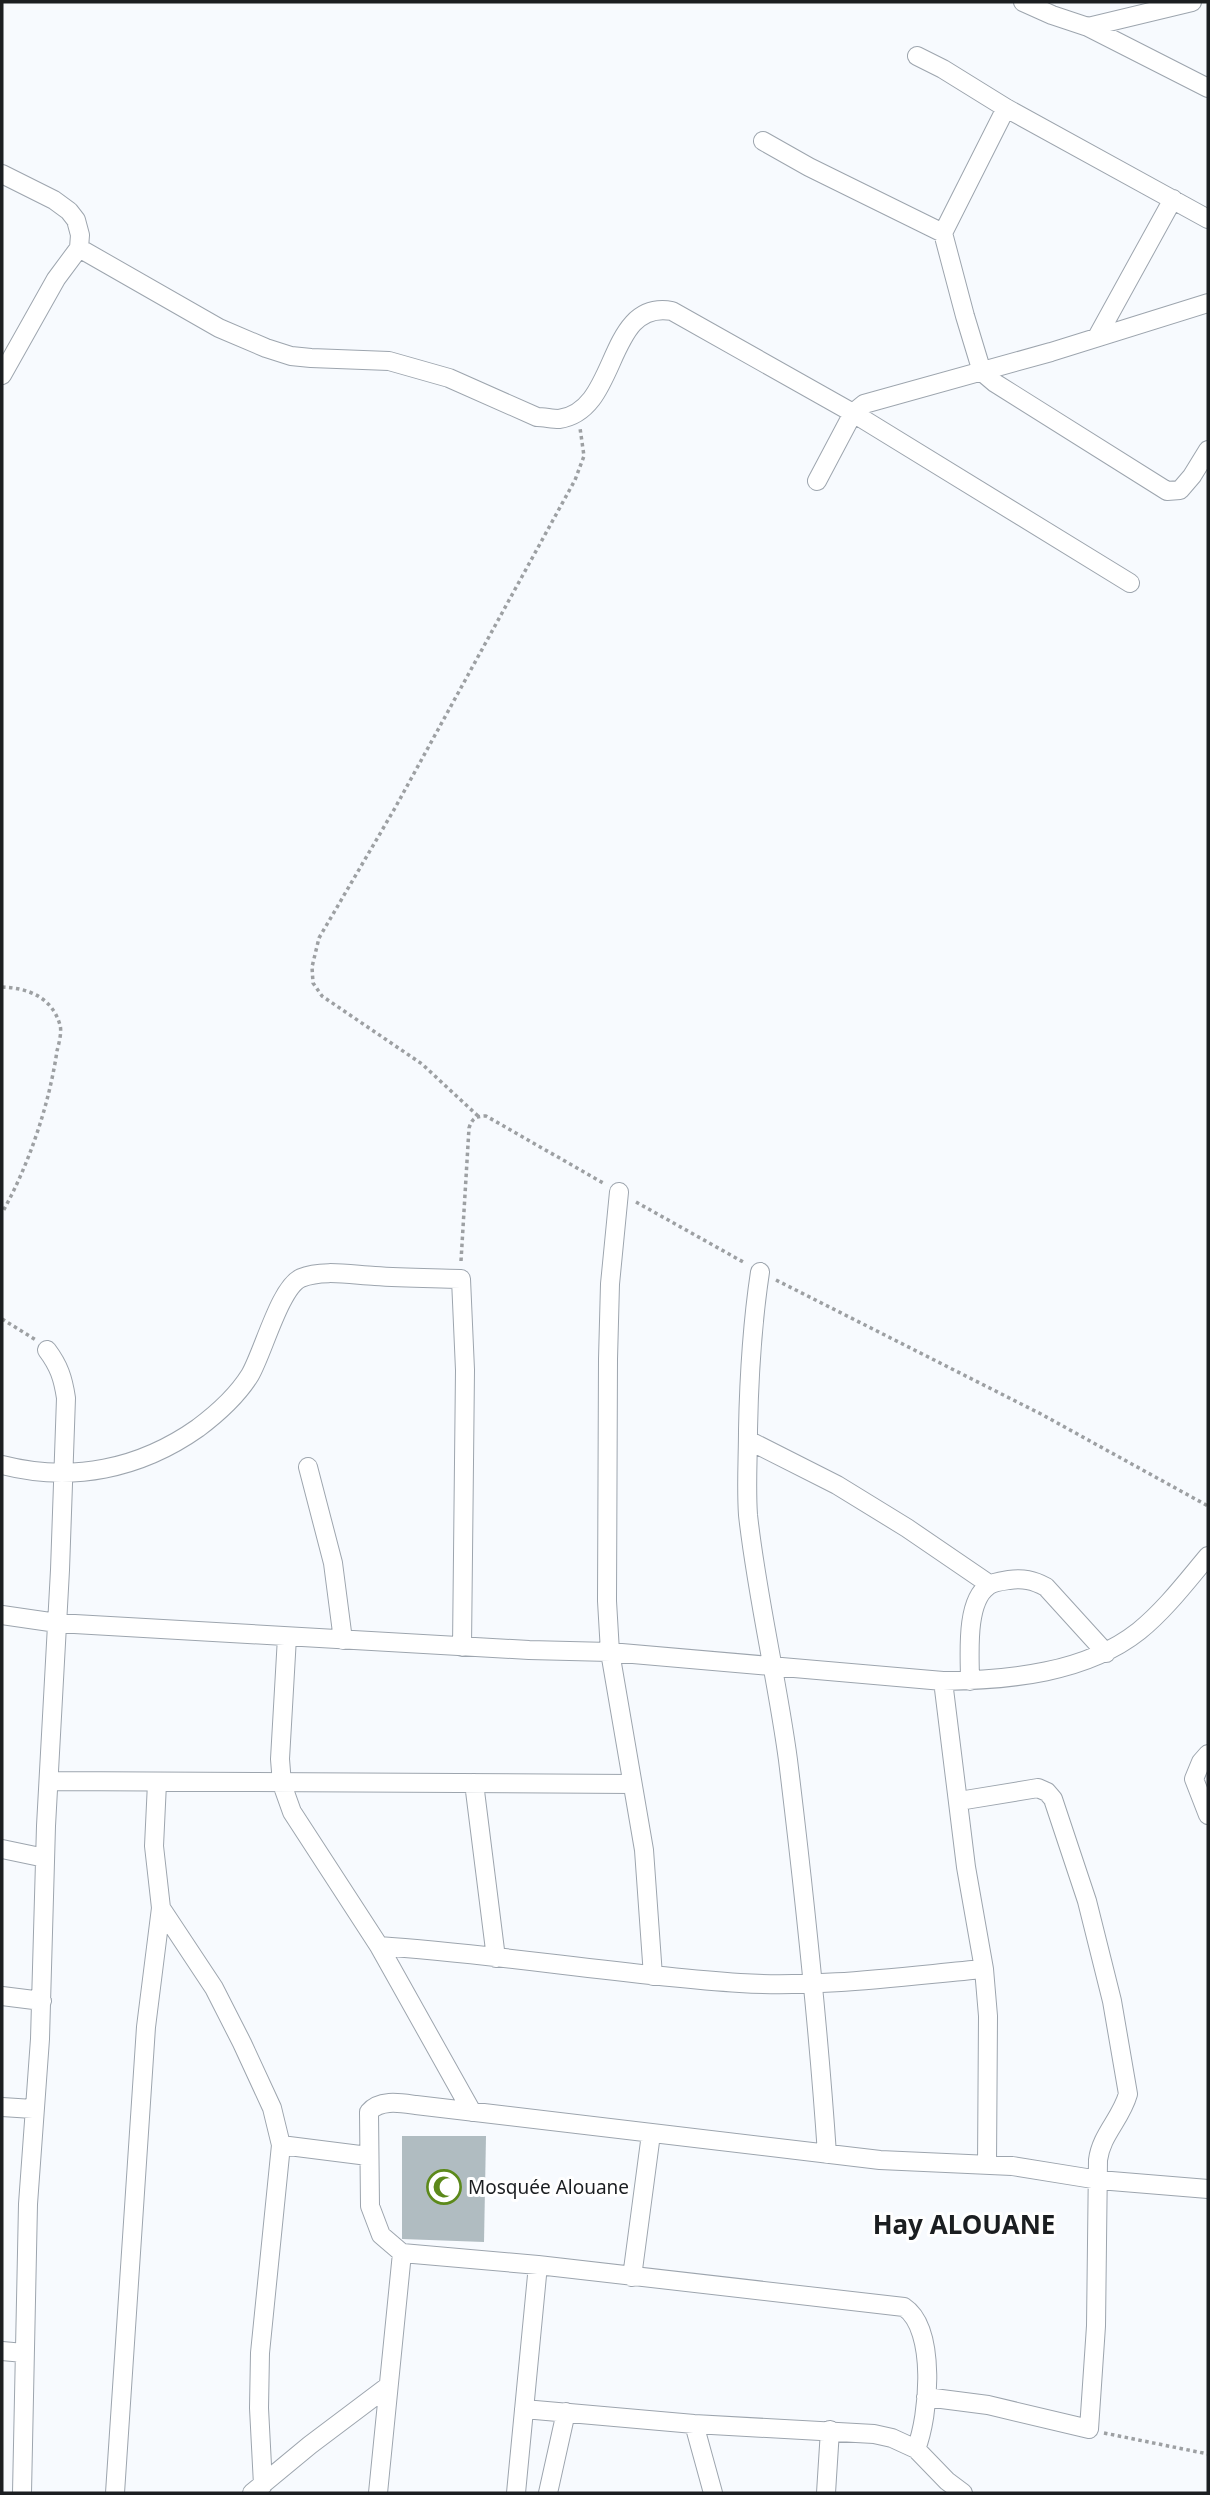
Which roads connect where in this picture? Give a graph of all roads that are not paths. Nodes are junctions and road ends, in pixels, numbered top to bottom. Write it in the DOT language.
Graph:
graph roads {
  1 [pos="1023,2"];
  2 [pos="1194,2"];
  3 [pos="1208,7"];
  4 [pos="1088,27"];
  5 [pos="917,56"];
  6 [pos="1208,89"];
  7 [pos="1006,108"];
  8 [pos="763,141"];
  9 [pos="2,174"];
  10 [pos="1173,199"];
  11 [pos="1208,219"];
  12 [pos="943,233"];
  13 [pos="79,248"];
  14 [pos="1208,303"];
  15 [pos="1097,337"];
  16 [pos="9,344"];
  17 [pos="982,372"];
  18 [pos="2,375"];
  19 [pos="852,413"];
  20 [pos="1208,450"];
  21 [pos="817,481"];
  22 [pos="1130,583"];
  23 [pos="619,1192"];
  24 [pos="760,1272"];
  25 [pos="47,1350"];
  26 [pos="748,1440"];
  27 [pos="2,1465"];
  28 [pos="308,1467"];
  29 [pos="62,1473"];
  30 [pos="1208,1556"];
  31 [pos="989,1584"];
  32 [pos="2,1615"];
  33 [pos="57,1623"];
  34 [pos="287,1637"];
  35 [pos="343,1640"];
  36 [pos="462,1647"];
  37 [pos="610,1652"];
  38 [pos="1106,1653"];
  39 [pos="772,1665"];
  40 [pos="943,1681"];
  41 [pos="971,1681"];
  42 [pos="1208,1754"];
  43 [pos="49,1781"];
  44 [pos="157,1783"];
  45 [pos="474,1783"];
  46 [pos="282,1784"];
  47 [pos="632,1784"];
  48 [pos="959,1801"];
  49 [pos="1208,1815"];
  50 [pos="2,1849"];
  51 [pos="45,1858"];
  52 [pos="161,1908"];
  53 [pos="379,1946"];
  54 [pos="496,1958"];
  55 [pos="984,1969"];
  56 [pos="653,1976"];
  57 [pos="814,1982"];
  58 [pos="2,1996"];
  59 [pos="42,2001"];
  60 [pos="2,2108"];
  61 [pos="33,2109"];
  62 [pos="472,2112"];
  63 [pos="651,2134"];
  64 [pos="281,2145"];
  65 [pos="827,2154"];
  66 [pos="368,2156"];
  67 [pos="987,2165"];
  68 [pos="1099,2180"];
  69 [pos="1208,2189"];
  70 [pos="401,2253"];
  71 [pos="538,2265"];
  72 [pos="632,2277"];
  73 [pos="2,2351"];
  74 [pos="24,2353"];
  75 [pos="387,2388"];
  76 [pos="926,2397"];
  77 [pos="524,2409"];
  78 [pos="566,2412"];
  79 [pos="694,2424"];
  80 [pos="830,2430"];
  81 [pos="916,2449"];
  82 [pos="258,2489"];
  83 [pos="22,2493"];
  84 [pos="115,2493"];
  85 [pos="378,2493"];
  86 [pos="516,2493"];
  87 [pos="548,2493"];
  88 [pos="713,2493"];
  89 [pos="825,2493"];
  90 [pos="963,2493"];
  1 -- 4 [label="street"];
  2 -- 3 [label="street"];
  2 -- 4 [label="street"];
  4 -- 6 [label="street"];
  5 -- 7 [label="street"];
  7 -- 10 [label="street"];
  7 -- 12 [label="street"];
  8 -- 12 [label="street"];
  9 -- 13 [label="street"];
  10 -- 11 [label="street"];
  10 -- 15 [label="street"];
  12 -- 17 [label="street"];
  13 -- 16 [label="street"];
  13 -- 19 [label="street"];
  14 -- 15 [label="street"];
  15 -- 17 [label="street"];
  16 -- 18 [label="street"];
  17 -- 19 [label="street"];
  17 -- 20 [label="street"];
  19 -- 21 [label="street"];
  19 -- 22 [label="street"];
  23 -- 37 [label="street"];
  24 -- 26 [label="street"];
  25 -- 29 [label="street"];
  26 -- 31 [label="street"];
  26 -- 39 [label="street"];
  27 -- 29 [label="street"];
  28 -- 35 [label="street"];
  29 -- 33 [label="street"];
  29 -- 36 [label="street"];
  30 -- 38 [label="street"];
  31 -- 38 [label="street"];
  31 -- 41 [label="street"];
  32 -- 33 [label="street"];
  33 -- 34 [label="street"];
  33 -- 43 [label="street"];
  34 -- 35 [label="street"];
  34 -- 46 [label="street"];
  35 -- 36 [label="street"];
  36 -- 37 [label="street"];
  37 -- 39 [label="street"];
  37 -- 47 [label="street"];
  38 -- 41 [label="street"];
  39 -- 40 [label="street"];
  39 -- 57 [label="street"];
  40 -- 41 [label="street"];
  40 -- 48 [label="street"];
  42 -- 49 [label="street"];
  43 -- 44 [label="street"];
  43 -- 51 [label="street"];
  44 -- 46 [label="street"];
  44 -- 52 [label="street"];
  45 -- 46 [label="street"];
  45 -- 47 [label="street"];
  45 -- 54 [label="street"];
  46 -- 53 [label="street"];
  47 -- 56 [label="street"];
  48 -- 55 [label="street"];
  48 -- 68 [label="street"];
  50 -- 51 [label="street"];
  51 -- 59 [label="street"];
  52 -- 64 [label="street"];
  52 -- 84 [label="street"];
  53 -- 54 [label="street"];
  53 -- 62 [label="street"];
  54 -- 56 [label="street"];
  55 -- 57 [label="street"];
  55 -- 67 [label="street"];
  56 -- 57 [label="street"];
  57 -- 65 [label="street"];
  58 -- 59 [label="street"];
  59 -- 61 [label="street"];
  60 -- 61 [label="street"];
  61 -- 74 [label="street"];
  62 -- 63 [label="street"];
  62 -- 66 [label="street"];
  63 -- 65 [label="street"];
  63 -- 72 [label="street"];
  64 -- 66 [label="street"];
  64 -- 82 [label="street"];
  65 -- 67 [label="street"];
  66 -- 70 [label="street"];
  67 -- 68 [label="street"];
  68 -- 69 [label="street"];
  68 -- 76 [label="street"];
  70 -- 71 [label="street"];
  70 -- 75 [label="street"];
  71 -- 72 [label="street"];
  71 -- 77 [label="street"];
  72 -- 76 [label="street"];
  73 -- 74 [label="street"];
  74 -- 83 [label="street"];
  75 -- 82 [label="street"];
  75 -- 85 [label="street"];
  76 -- 81 [label="street"];
  77 -- 78 [label="street"];
  77 -- 86 [label="street"];
  78 -- 79 [label="street"];
  78 -- 87 [label="street"];
  79 -- 80 [label="street"];
  79 -- 88 [label="street"];
  80 -- 81 [label="street"];
  80 -- 89 [label="street"];
  81 -- 90 [label="street"];
}
